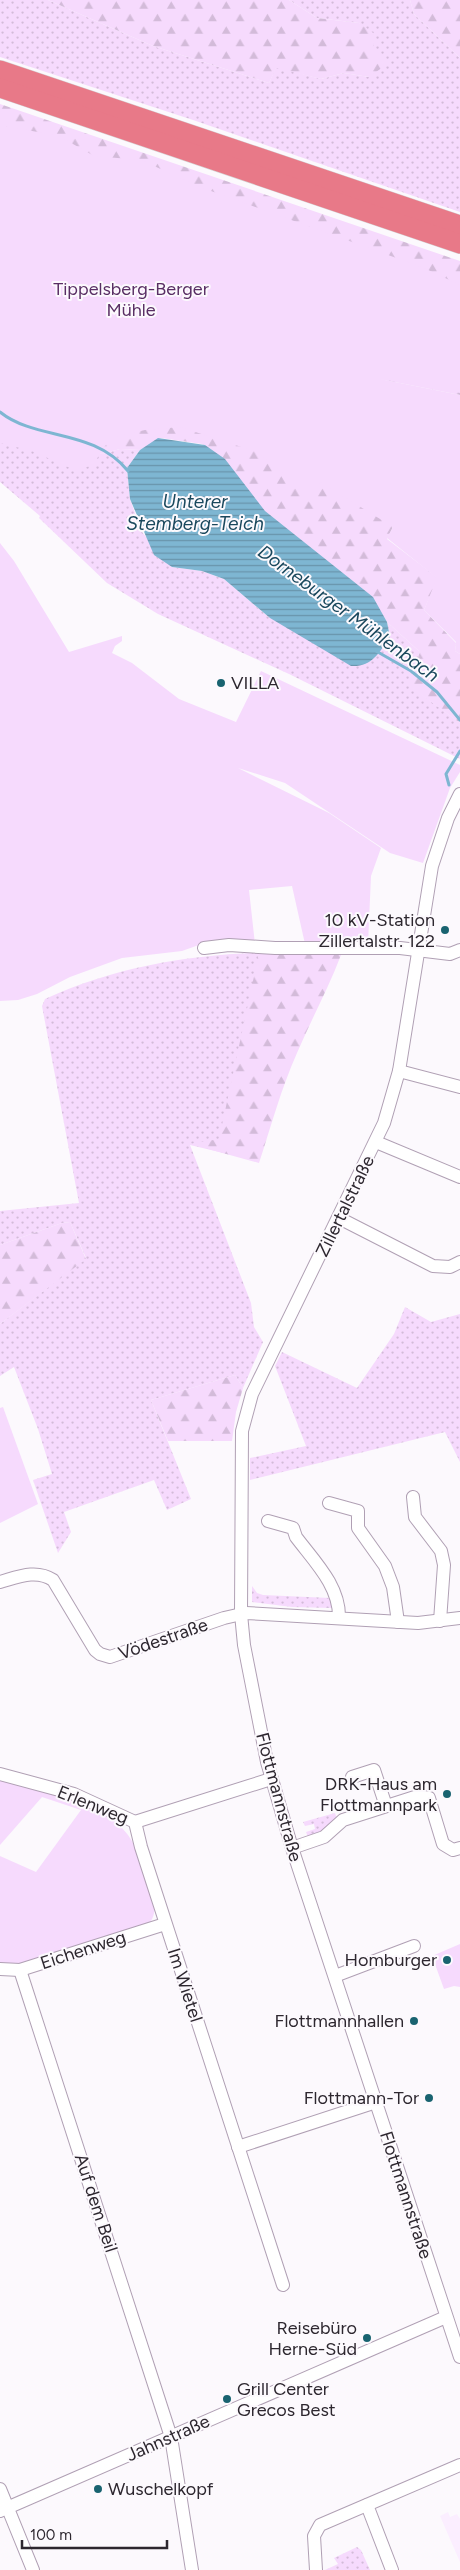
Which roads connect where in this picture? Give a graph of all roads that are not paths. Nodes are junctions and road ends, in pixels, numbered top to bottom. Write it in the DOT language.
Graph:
graph roads {
  1 [pos="0,70"];
  2 [pos="0,88"];
  3 [pos="460,225"];
  4 [pos="460,244"];
  5 [pos="460,794"];
  6 [pos="204,948"];
  7 [pos="418,950"];
  8 [pos="459,951"];
  9 [pos="398,1071"];
  10 [pos="460,1086"];
  11 [pos="376,1142"];
  12 [pos="460,1177"];
  13 [pos="339,1218"];
  14 [pos="460,1262"];
  15 [pos="413,1497"];
  16 [pos="329,1503"];
  17 [pos="268,1521"];
  18 [pos="0,1582"];
  19 [pos="241,1614"];
  20 [pos="339,1618"];
  21 [pos="460,1618"];
  22 [pos="440,1621"];
  23 [pos="398,1622"];
  24 [pos="0,1774"];
  25 [pos="352,1777"];
  26 [pos="271,1779"];
  27 [pos="386,1806"];
  28 [pos="135,1822"];
  29 [pos="292,1848"];
  30 [pos="460,1848"];
  31 [pos="165,1924"];
  32 [pos="414,1946"];
  33 [pos="0,1970"];
  34 [pos="20,1970"];
  35 [pos="335,1976"];
  36 [pos="376,2102"];
  37 [pos="238,2147"];
  38 [pos="282,2285"];
  39 [pos="446,2317"];
  40 [pos="460,2357"];
  41 [pos="171,2437"];
  42 [pos="460,2465"];
  43 [pos="0,2489"];
  44 [pos="367,2505"];
  45 [pos="4,2510"];
  46 [pos="33,2570"];
  47 [pos="192,2570"];
  48 [pos="316,2570"];
  49 [pos="392,2570"];
  1 -- 3 [label="highway"];
  2 -- 4 [label="highway"];
  5 -- 7 [label="street, Zillertalstraße"];
  6 -- 7 [label="street"];
  7 -- 8 [label="street"];
  7 -- 9 [label="street, Zillertalstraße"];
  9 -- 10 [label="street"];
  9 -- 11 [label="street, Zillertalstraße"];
  11 -- 12 [label="street"];
  11 -- 13 [label="street, Zillertalstraße"];
  13 -- 14 [label="street"];
  13 -- 19 [label="street, Zillertalstraße"];
  15 -- 22 [label="street"];
  16 -- 23 [label="street"];
  17 -- 20 [label="street"];
  18 -- 19 [label="street, Vödestraße"];
  19 -- 20 [label="street, Vödestraße"];
  19 -- 26 [label="street, Flottmannstraße"];
  20 -- 23 [label="street, Vödestraße"];
  21 -- 22 [label="street, Vödestraße"];
  22 -- 23 [label="street, Vödestraße"];
  24 -- 28 [label="street, Erlenweg"];
  25 -- 27 [label="street"];
  26 -- 28 [label="street, Erlenweg"];
  26 -- 29 [label="street, Flottmannstraße"];
  27 -- 29 [label="street"];
  27 -- 30 [label="street"];
  28 -- 31 [label="street, Im Wietel"];
  29 -- 35 [label="street, Flottmannstraße"];
  31 -- 34 [label="street, Eichenweg"];
  31 -- 37 [label="street, Im Wietel"];
  32 -- 35 [label="street"];
  33 -- 34 [label="street, Eichenweg"];
  34 -- 41 [label="street, Auf dem Beil"];
  35 -- 36 [label="street, Flottmannstraße"];
  36 -- 37 [label="street"];
  36 -- 39 [label="street, Flottmannstraße"];
  37 -- 38 [label="street, Im Wietel"];
  39 -- 40 [label="street, Flottmannstraße"];
  39 -- 41 [label="street, Jahnstraße"];
  41 -- 45 [label="street, Jahnstraße"];
  41 -- 47 [label="street, Auf dem Beil"];
  42 -- 44 [label="street"];
  43 -- 45 [label="street"];
  44 -- 48 [label="street"];
  44 -- 49 [label="street"];
  45 -- 46 [label="street"];
}
